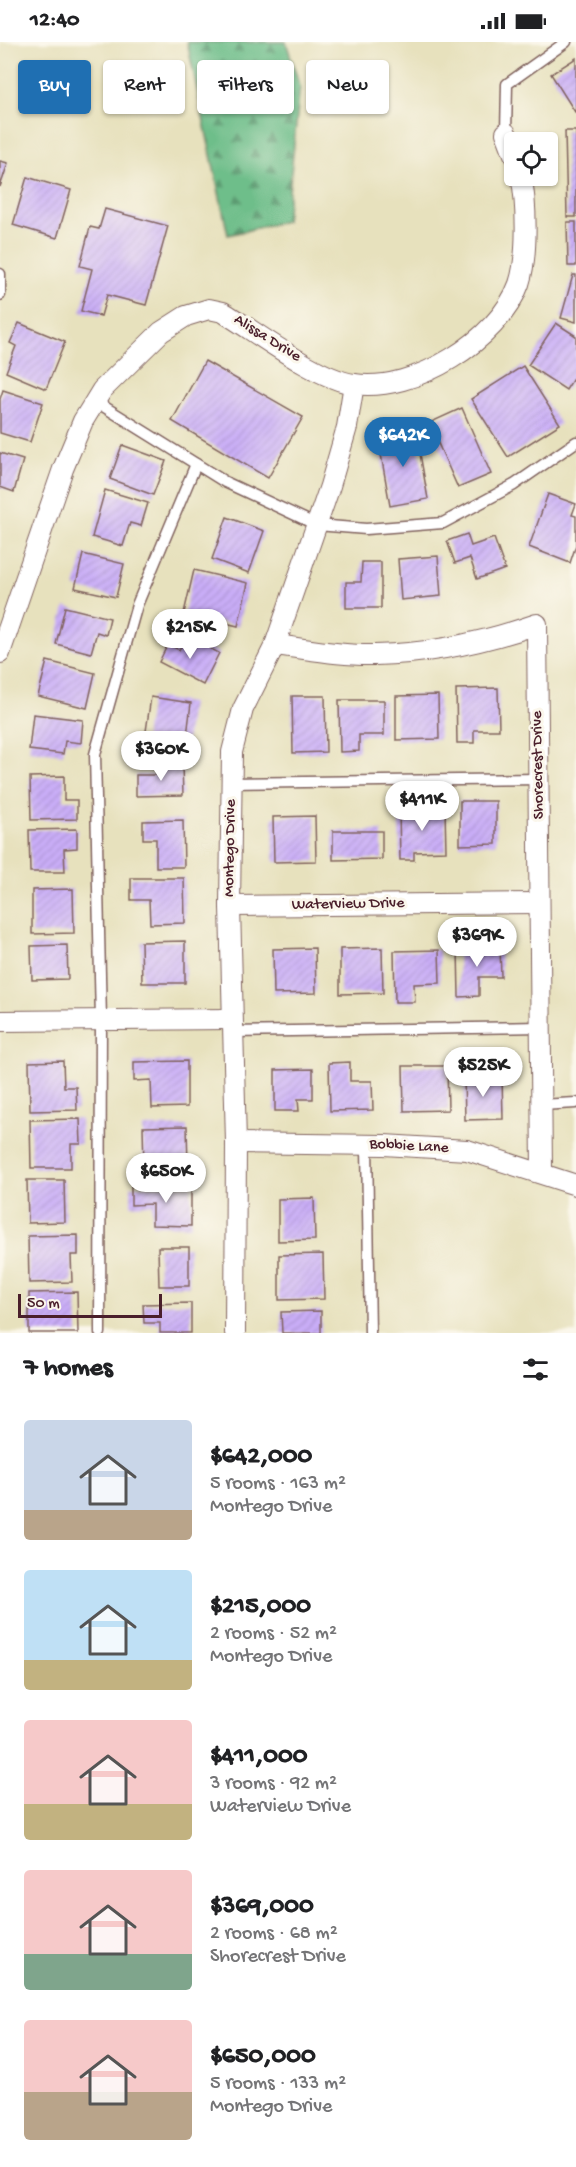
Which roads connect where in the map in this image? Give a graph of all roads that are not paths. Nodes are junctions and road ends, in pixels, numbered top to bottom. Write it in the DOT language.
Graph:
graph roads {
  1 [pos="566,42"];
  2 [pos="506,132"];
  3 [pos="523,186"];
  4 [pos="0,274"];
  5 [pos="0,294"];
  6 [pos="354,384"];
  7 [pos="95,401"];
  8 [pos="576,442"];
  9 [pos="196,464"];
  10 [pos="317,525"];
  11 [pos="275,645"];
  12 [pos="0,653"];
  13 [pos="540,779"];
  14 [pos="232,783"];
  15 [pos="539,903"];
  16 [pos="230,906"];
  17 [pos="101,1020"];
  18 [pos="0,1021"];
  19 [pos="232,1025"];
  20 [pos="540,1027"];
  21 [pos="576,1103"];
  22 [pos="541,1105"];
  23 [pos="236,1143"];
  24 [pos="367,1145"];
  25 [pos="542,1172"];
  26 [pos="576,1185"];
  27 [pos="100,1333"];
  28 [pos="235,1333"];
  29 [pos="370,1333"];
  1 -- 2 [label="lane"];
  3 -- 6 [label="street, Alissa Drive"];
  4 -- 5 [label="lane"];
  6 -- 7 [label="street, Alissa Drive"];
  6 -- 10 [label="street, Montego Drive"];
  7 -- 9 [label="lane"];
  7 -- 12 [label="street, Alissa Drive"];
  8 -- 10 [label="lane"];
  9 -- 10 [label="lane"];
  9 -- 17 [label="lane"];
  10 -- 11 [label="street, Montego Drive"];
  11 -- 13 [label="street, Shorecrest Drive"];
  11 -- 14 [label="street, Montego Drive"];
  13 -- 14 [label="lane"];
  13 -- 15 [label="street, Shorecrest Drive"];
  14 -- 16 [label="street, Montego Drive"];
  15 -- 16 [label="street, Waterview Drive"];
  15 -- 20 [label="street, Shorecrest Drive"];
  16 -- 19 [label="street, Montego Drive"];
  17 -- 18 [label="street"];
  17 -- 19 [label="street"];
  17 -- 27 [label="lane"];
  19 -- 20 [label="lane"];
  19 -- 23 [label="street, Montego Drive"];
  20 -- 22 [label="street, Shorecrest Drive"];
  21 -- 22 [label="lane"];
  22 -- 25 [label="street, Shorecrest Drive"];
  23 -- 24 [label="street, Bobbie Lane"];
  23 -- 28 [label="street, Montego Drive"];
  24 -- 25 [label="street, Bobbie Lane"];
  24 -- 29 [label="lane"];
  25 -- 26 [label="street, Bobbie Lane"];
}
